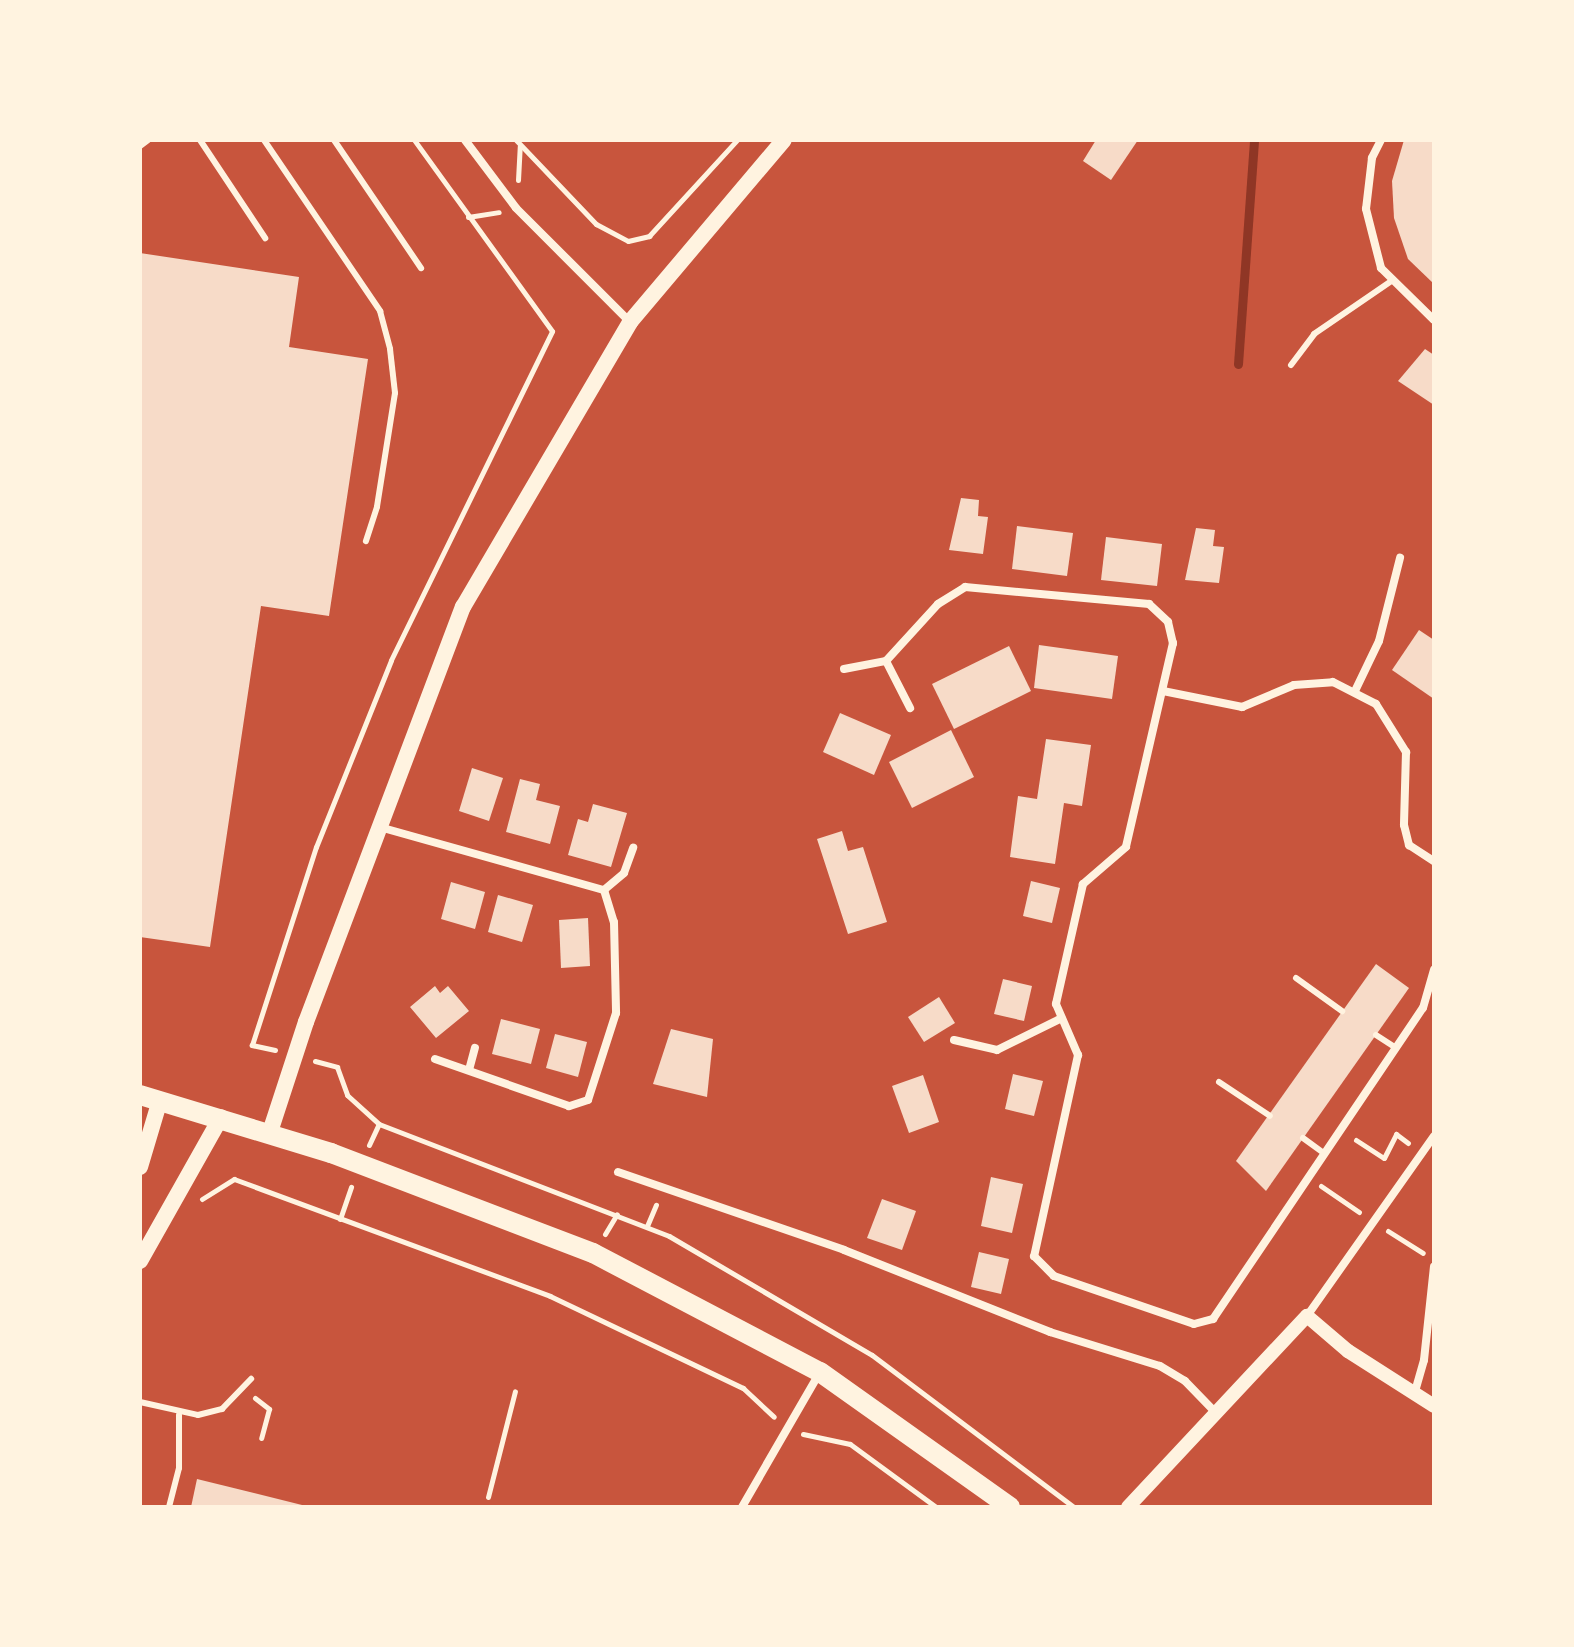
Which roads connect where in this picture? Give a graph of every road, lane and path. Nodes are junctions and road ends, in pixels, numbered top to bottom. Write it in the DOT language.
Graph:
graph roads {
  1 [pos="148,140"];
  2 [pos="200,140"];
  3 [pos="264,140"];
  4 [pos="334,140"];
  5 [pos="414,140"];
  6 [pos="465,140"];
  7 [pos="516,140"];
  8 [pos="737,140"];
  9 [pos="784,140"];
  10 [pos="1381,140"];
  11 [pos="140,146"];
  12 [pos="516,208"];
  13 [pos="468,217"];
  14 [pos="265,238"];
  15 [pos="421,268"];
  16 [pos="1393,280"];
  17 [pos="1434,320"];
  18 [pos="630,322"];
  19 [pos="1291,365"];
  20 [pos="366,541"];
  21 [pos="1400,558"];
  22 [pos="886,661"];
  23 [pos="844,669"];
  24 [pos="1163,691"];
  25 [pos="1355,691"];
  26 [pos="910,708"];
  27 [pos="383,828"];
  28 [pos="633,848"];
  29 [pos="1434,861"];
  30 [pos="604,890"];
  31 [pos="1434,970"];
  32 [pos="1296,978"];
  33 [pos="1342,1011"];
  34 [pos="1062,1018"];
  35 [pos="1376,1035"];
  36 [pos="954,1040"];
  37 [pos="475,1048"];
  38 [pos="1396,1048"];
  39 [pos="295,1056"];
  40 [pos="435,1059"];
  41 [pos="469,1070"];
  42 [pos="1219,1082"];
  43 [pos="150,1097"];
  44 [pos="1270,1116"];
  45 [pos="221,1117"];
  46 [pos="1339,1129"];
  47 [pos="270,1132"];
  48 [pos="1434,1136"];
  49 [pos="1303,1138"];
  50 [pos="1322,1152"];
  51 [pos="1422,1152"];
  52 [pos="140,1167"];
  53 [pos="618,1172"];
  54 [pos="179,1189"];
  55 [pos="140,1261"];
  56 [pos="1434,1267"];
  57 [pos="1307,1316"];
  58 [pos="820,1372"];
  59 [pos="251,1379"];
  60 [pos="245,1390"];
  61 [pos="515,1391"];
  62 [pos="1413,1396"];
  63 [pos="140,1402"];
  64 [pos="1434,1406"];
  65 [pos="1217,1414"];
  66 [pos="179,1415"];
  67 [pos="788,1427"];
  68 [pos="261,1438"];
  69 [pos="488,1497"];
  70 [pos="169,1507"];
  71 [pos="742,1507"];
  72 [pos="936,1507"];
  73 [pos="1010,1507"];
  74 [pos="1074,1507"];
  75 [pos="1128,1507"];
  1 -- 11 [label="lane"];
  2 -- 14 [label="lane"];
  3 -- 20 [label="lane"];
  4 -- 15 [label="lane"];
  5 -- 13 [label="path"];
  6 -- 12 [label="street"];
  7 -- 8 [label="path"];
  9 -- 18 [label="main road"];
  10 -- 16 [label="street"];
  12 -- 13 [label="path"];
  12 -- 18 [label="street"];
  13 -- 39 [label="path"];
  16 -- 17 [label="street"];
  16 -- 19 [label="lane"];
  18 -- 27 [label="main road"];
  21 -- 25 [label="street"];
  22 -- 23 [label="street"];
  22 -- 24 [label="street"];
  22 -- 26 [label="street"];
  24 -- 25 [label="street"];
  24 -- 34 [label="street"];
  25 -- 29 [label="street"];
  27 -- 30 [label="street"];
  27 -- 39 [label="main road"];
  28 -- 30 [label="street"];
  30 -- 41 [label="street"];
  31 -- 38 [label="street"];
  32 -- 33 [label="lane"];
  34 -- 36 [label="street"];
  34 -- 50 [label="street"];
  35 -- 38 [label="lane"];
  37 -- 41 [label="street"];
  38 -- 46 [label="street"];
  39 -- 47 [label="main road"];
  39 -- 74 [label="path"];
  40 -- 41 [label="street"];
  42 -- 44 [label="lane"];
  43 -- 45 [label="main road"];
  43 -- 52 [label="main road"];
  45 -- 47 [label="main road"];
  45 -- 54 [label="main road"];
  46 -- 50 [label="street"];
  46 -- 51 [label="path"];
  47 -- 58 [label="main road"];
  48 -- 51 [label="street"];
  49 -- 50 [label="lane"];
  51 -- 57 [label="street"];
  53 -- 65 [label="street"];
  54 -- 55 [label="main road"];
  54 -- 67 [label="path"];
  56 -- 62 [label="street"];
  57 -- 62 [label="street"];
  57 -- 65 [label="street"];
  58 -- 67 [label="street"];
  58 -- 73 [label="main road"];
  59 -- 60 [label="lane"];
  60 -- 66 [label="lane"];
  60 -- 68 [label="path"];
  61 -- 69 [label="path"];
  62 -- 64 [label="street"];
  63 -- 66 [label="lane"];
  65 -- 75 [label="street"];
  66 -- 70 [label="lane"];
  67 -- 71 [label="street"];
  67 -- 72 [label="path"];
}
